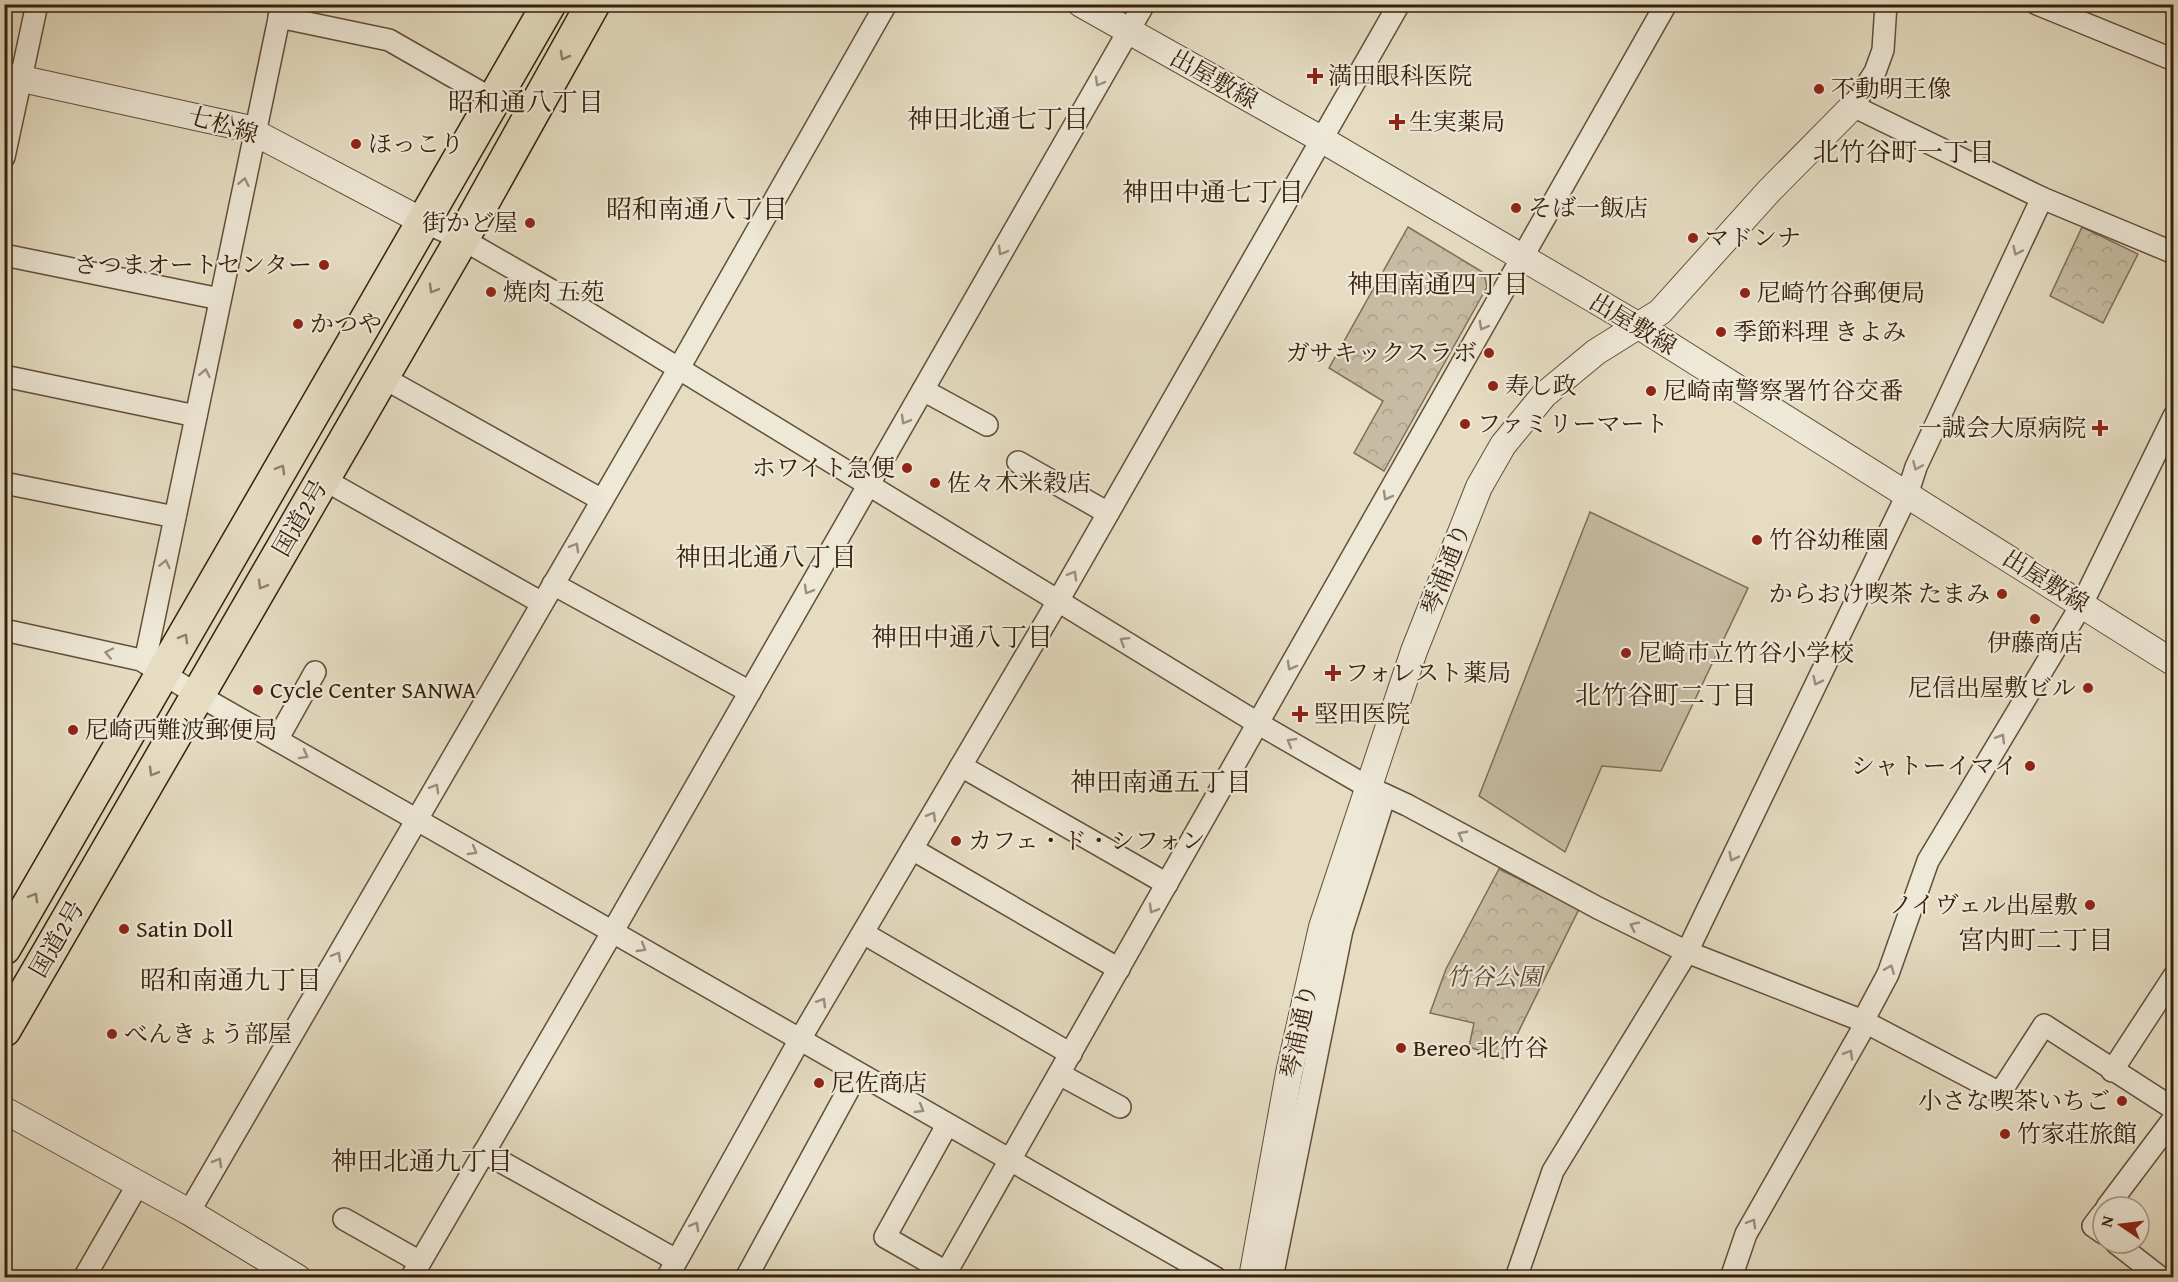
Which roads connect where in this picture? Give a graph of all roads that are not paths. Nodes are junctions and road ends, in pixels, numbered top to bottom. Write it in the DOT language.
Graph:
graph roads {
  1 [pos="38,4"];
  2 [pos="549,4"];
  3 [pos="592,4"];
  4 [pos="886,4"];
  5 [pos="1081,4"];
  6 [pos="1144,4"];
  7 [pos="1399,4"];
  8 [pos="1666,4"];
  9 [pos="1886,4"];
  10 [pos="2037,4"];
  11 [pos="280,11"];
  12 [pos="1128,31"];
  13 [pos="2174,60"];
  14 [pos="14,77"];
  15 [pos="494,100"];
  16 [pos="1853,106"];
  17 [pos="255,131"];
  18 [pos="1321,139"];
  19 [pos="4,157"];
  20 [pos="2042,198"];
  21 [pos="424,222"];
  22 [pos="462,239"];
  23 [pos="2174,253"];
  24 [pos="4,255"];
  25 [pos="1522,257"];
  26 [pos="220,299"];
  27 [pos="1639,326"];
  28 [pos="679,368"];
  29 [pos="4,376"];
  30 [pos="382,377"];
  31 [pos="923,390"];
  32 [pos="196,416"];
  33 [pos="2174,416"];
  34 [pos="987,425"];
  35 [pos="1018,462"];
  36 [pos="323,478"];
  37 [pos="4,483"];
  38 [pos="868,486"];
  39 [pos="1907,495"];
  40 [pos="602,500"];
  41 [pos="1108,513"];
  42 [pos="175,517"];
  43 [pos="553,584"];
  44 [pos="1058,601"];
  45 [pos="542,603"];
  46 [pos="2082,604"];
  47 [pos="4,630"];
  48 [pos="2174,663"];
  49 [pos="155,668"];
  50 [pos="315,672"];
  51 [pos="750,692"];
  52 [pos="198,695"];
  53 [pos="1259,724"];
  54 [pos="277,740"];
  55 [pos="961,766"];
  56 [pos="1376,791"];
  57 [pos="417,818"];
  58 [pos="912,849"];
  59 [pos="1167,884"];
  60 [pos="613,931"];
  61 [pos="863,933"];
  62 [pos="4,948"];
  63 [pos="1687,952"];
  64 [pos="1119,969"];
  65 [pos="2174,976"];
  66 [pos="1864,1022"];
  67 [pos="4,1030"];
  68 [pos="799,1041"];
  69 [pos="1071,1054"];
  70 [pos="2112,1071"];
  71 [pos="857,1074"];
  72 [pos="1059,1074"];
  73 [pos="1120,1107"];
  74 [pos="2174,1109"];
  75 [pos="4,1110"];
  76 [pos="2174,1118"];
  77 [pos="947,1125"];
  78 [pos="484,1152"];
  79 [pos="1010,1160"];
  80 [pos="138,1184"];
  81 [pos="2116,1195"];
  82 [pos="189,1212"];
  83 [pos="344,1219"];
  84 [pos="2131,1255"];
  85 [pos="672,1269"];
  86 [pos="2174,1269"];
  87 [pos="416,1270"];
  88 [pos="1204,1274"];
  89 [pos="945,1275"];
  90 [pos="84,1278"];
  91 [pos="298,1278"];
  92 [pos="746,1278"];
  93 [pos="1252,1278"];
  94 [pos="1272,1278"];
  95 [pos="1516,1278"];
  96 [pos="1731,1278"];
  97 [pos="2161,1278"];
  98 [pos="2167,1278"];
  1 -- 14 [label="street"];
  2 -- 15 [label="highway, 国道2号"];
  3 -- 22 [label="highway, 国道2号, one-way"];
  4 -- 28 [label="street"];
  5 -- 12 [label="street, 出屋敷線"];
  6 -- 12 [label="street"];
  7 -- 18 [label="street"];
  8 -- 25 [label="street"];
  9 -- 16 [label="street, 琴浦通り"];
  10 -- 13 [label="street"];
  11 -- 15 [label="street"];
  11 -- 17 [label="street"];
  12 -- 18 [label="street, 出屋敷線"];
  12 -- 31 [label="street, one-way"];
  14 -- 17 [label="street, 七松線"];
  14 -- 19 [label="street"];
  15 -- 21 [label="highway, 国道2号"];
  16 -- 20 [label="street"];
  16 -- 27 [label="street, 琴浦通り"];
  17 -- 21 [label="street, 七松線"];
  26 -- 17 [label="street, one-way"];
  18 -- 25 [label="street, 出屋敷線"];
  18 -- 41 [label="street"];
  20 -- 23 [label="street"];
  20 -- 39 [label="street, one-way"];
  21 -- 22 [label="street"];
  49 -- 21 [label="highway, 国道2号, one-way"];
  22 -- 28 [label="street"];
  22 -- 30 [label="highway, 国道2号, one-way"];
  24 -- 26 [label="street"];
  25 -- 27 [label="street, 出屋敷線"];
  25 -- 53 [label="street, one-way"];
  32 -- 26 [label="street, one-way"];
  27 -- 39 [label="street, 出屋敷線"];
  27 -- 56 [label="street, 琴浦通り"];
  28 -- 38 [label="street"];
  28 -- 40 [label="street"];
  29 -- 32 [label="street"];
  30 -- 36 [label="highway, 国道2号"];
  30 -- 40 [label="street"];
  31 -- 34 [label="street"];
  31 -- 38 [label="street, one-way"];
  32 -- 42 [label="street"];
  33 -- 46 [label="street"];
  35 -- 41 [label="street"];
  36 -- 45 [label="street"];
  36 -- 52 [label="highway, 国道2号, one-way"];
  37 -- 42 [label="street"];
  38 -- 44 [label="street"];
  38 -- 51 [label="street, one-way"];
  39 -- 46 [label="street, 出屋敷線"];
  39 -- 63 [label="street, one-way"];
  43 -- 40 [label="street, one-way"];
  44 -- 41 [label="street, one-way"];
  49 -- 42 [label="street, one-way"];
  43 -- 45 [label="street"];
  43 -- 51 [label="street"];
  53 -- 44 [label="street, one-way"];
  44 -- 55 [label="street"];
  57 -- 45 [label="street, one-way"];
  46 -- 48 [label="street, 出屋敷線"];
  66 -- 46 [label="street, one-way"];
  49 -- 47 [label="street, one-way"];
  49 -- 52 [label="street"];
  62 -- 49 [label="highway, 国道2号, one-way"];
  50 -- 54 [label="street"];
  51 -- 60 [label="street"];
  52 -- 54 [label="street"];
  52 -- 67 [label="highway, 国道2号, one-way"];
  56 -- 53 [label="street, one-way"];
  53 -- 59 [label="street"];
  54 -- 57 [label="street, one-way"];
  58 -- 55 [label="street, one-way"];
  55 -- 59 [label="street"];
  63 -- 56 [label="street, one-way"];
  56 -- 93 [label="street, 琴浦通り"];
  56 -- 94 [label="street"];
  57 -- 60 [label="street, one-way"];
  82 -- 57 [label="street, one-way"];
  58 -- 61 [label="street"];
  58 -- 64 [label="street"];
  59 -- 64 [label="street, one-way"];
  60 -- 68 [label="street, one-way"];
  60 -- 78 [label="street"];
  68 -- 61 [label="street, one-way"];
  61 -- 69 [label="street"];
  63 -- 66 [label="street"];
  63 -- 95 [label="street"];
  64 -- 69 [label="street"];
  65 -- 70 [label="street"];
  66 -- 70 [label="street"];
  96 -- 66 [label="street, one-way"];
  68 -- 71 [label="street"];
  85 -- 68 [label="street, one-way"];
  69 -- 72 [label="street"];
  70 -- 74 [label="street"];
  71 -- 77 [label="street, one-way"];
  71 -- 92 [label="street"];
  72 -- 73 [label="street"];
  72 -- 79 [label="street"];
  75 -- 80 [label="street"];
  76 -- 81 [label="street"];
  77 -- 79 [label="street"];
  77 -- 89 [label="street"];
  78 -- 85 [label="street"];
  78 -- 87 [label="street"];
  79 -- 88 [label="street"];
  79 -- 89 [label="street"];
  80 -- 82 [label="street"];
  80 -- 90 [label="street"];
  82 -- 91 [label="street"];
  83 -- 87 [label="street"];
  84 -- 97 [label="street"];
  86 -- 98 [label="street"];
}
